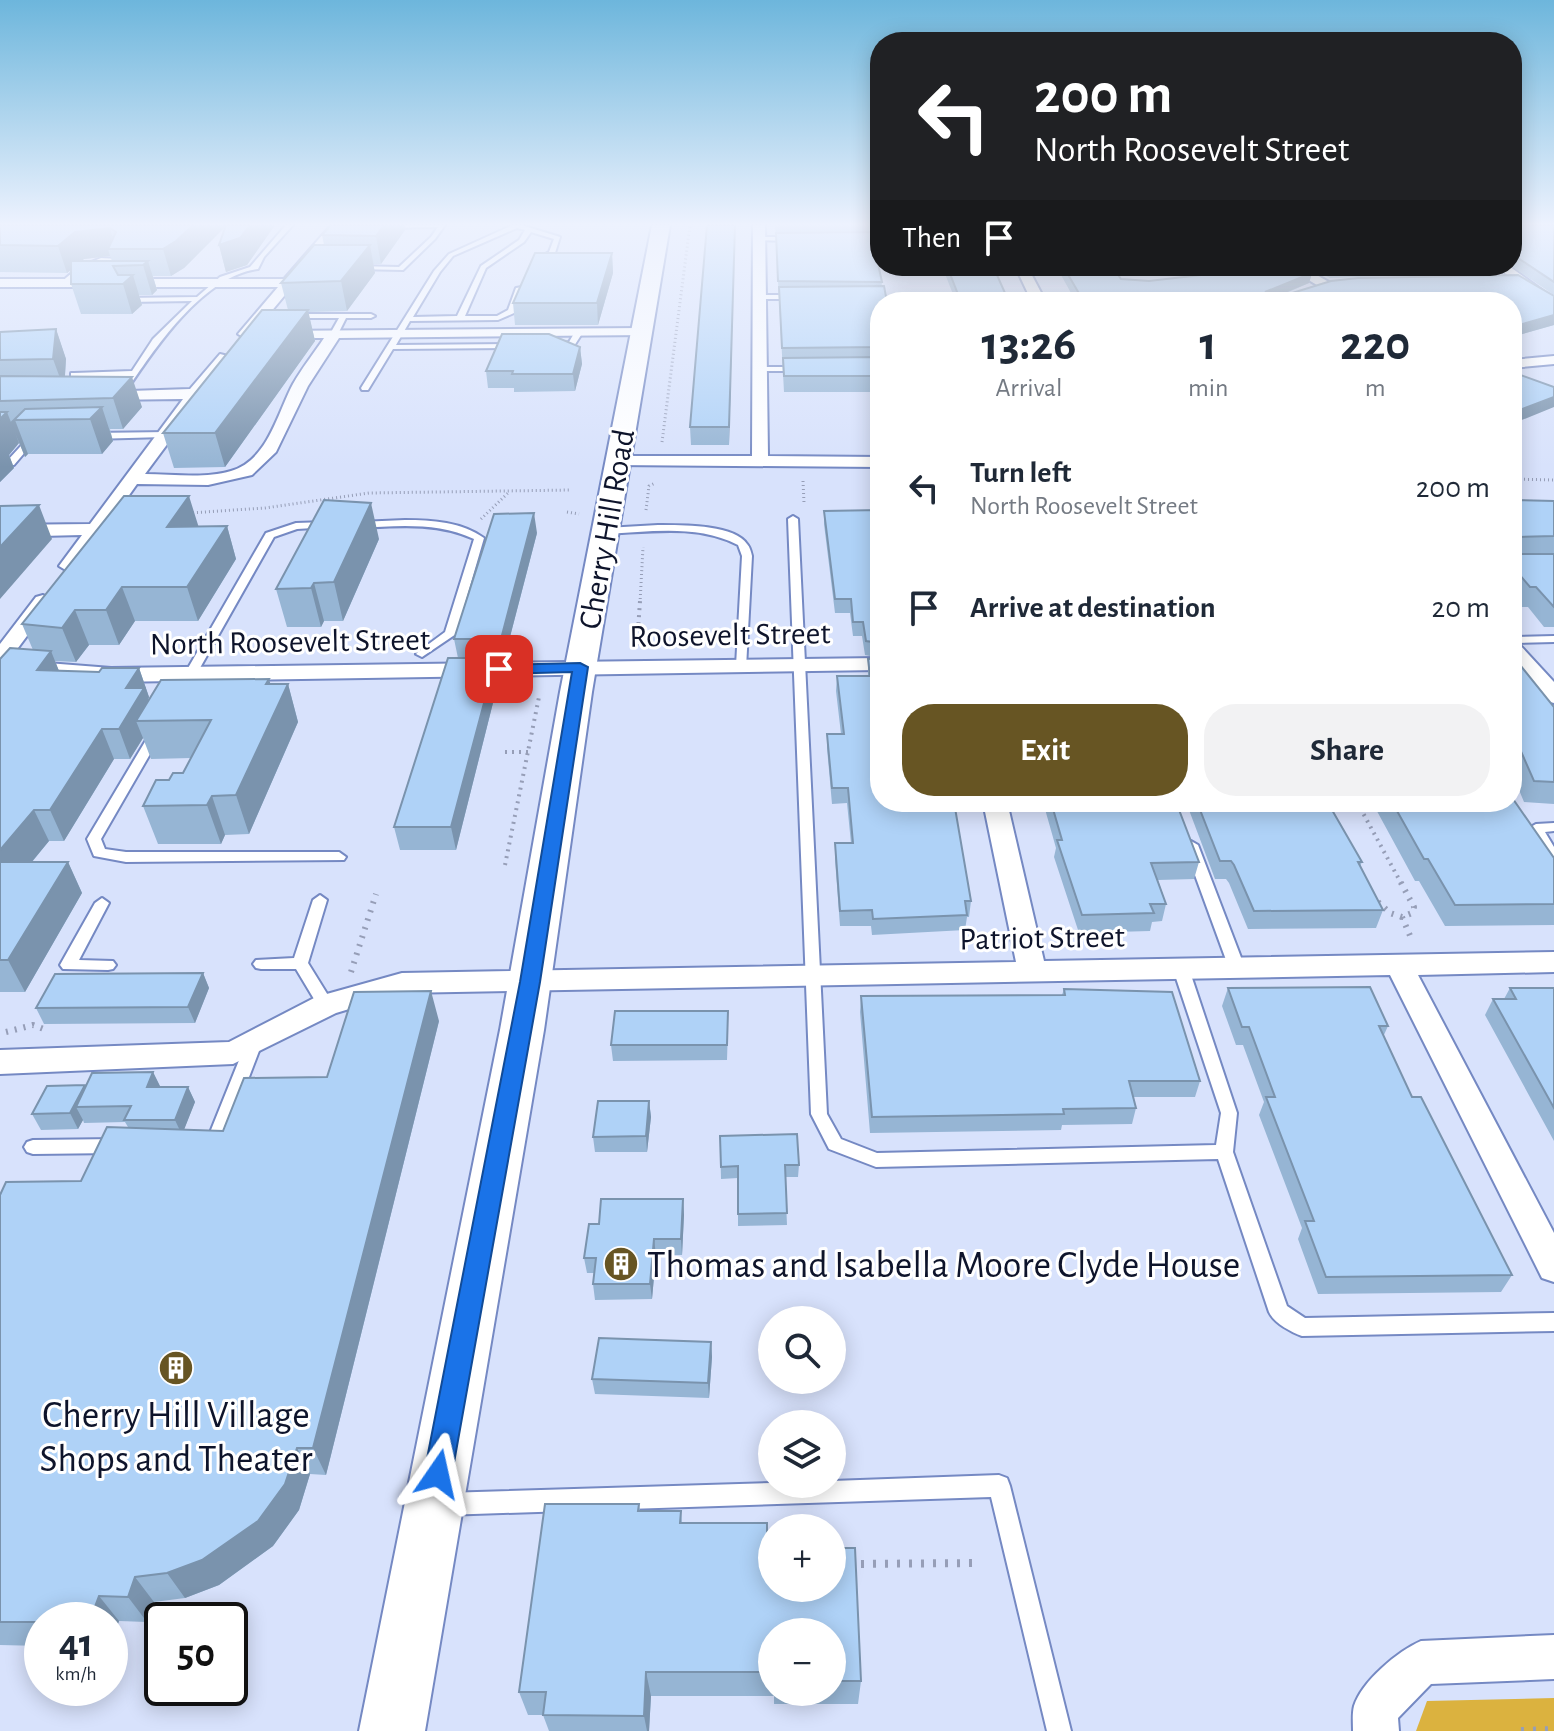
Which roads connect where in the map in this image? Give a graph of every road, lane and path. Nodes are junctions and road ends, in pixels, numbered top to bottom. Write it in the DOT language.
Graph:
graph roads {
  1 [pos="191,306"];
  2 [pos="269,306"];
  3 [pos="417,306"];
  4 [pos="466,306"];
  5 [pos="513,306"];
  6 [pos="647,306"];
  7 [pos="679,306"];
  8 [pos="759,306"];
  9 [pos="293,316"];
  10 [pos="344,316"];
  11 [pos="371,316"];
  12 [pos="460,318"];
  13 [pos="406,326"];
  14 [pos="579,332"];
  15 [pos="642,332"];
  16 [pos="245,334"];
  17 [pos="334,334"];
  18 [pos="529,346"];
  19 [pos="545,346"];
  20 [pos="389,347"];
  21 [pos="1554,360"];
  22 [pos="1522,363"];
  23 [pos="760,369"];
  24 [pos="805,369"];
  25 [pos="133,373"];
  26 [pos="74,375"];
  27 [pos="365,388"];
  28 [pos="194,394"];
  29 [pos="119,395"];
  30 [pos="94,396"];
  31 [pos="165,434"];
  32 [pos="79,436"];
  33 [pos="48,437"];
  34 [pos="619,461"];
  35 [pos="659,461"];
  36 [pos="760,461"];
  37 [pos="870,462"];
  38 [pos="0,463"];
  39 [pos="133,479"];
  40 [pos="1522,479"];
  41 [pos="1554,480"];
  42 [pos="571,490"];
  43 [pos="509,492"];
  44 [pos="184,513"];
  45 [pos="793,519"];
  46 [pos="478,523"];
  47 [pos="335,525"];
  48 [pos="348,525"];
  49 [pos="97,529"];
  50 [pos="644,530"];
  51 [pos="0,531"];
  52 [pos="606,531"];
  53 [pos="1554,639"];
  54 [pos="1522,640"];
  55 [pos="422,654"];
  56 [pos="0,658"];
  57 [pos="1522,659"];
  58 [pos="870,664"];
  59 [pos="800,665"];
  60 [pos="0,666"];
  61 [pos="742,666"];
  62 [pos="636,667"];
  63 [pos="560,680"];
  64 [pos="186,682"];
  65 [pos="1554,696"];
  66 [pos="166,717"];
  67 [pos="505,752"];
  68 [pos="528,752"];
  69 [pos="997,812"];
  70 [pos="1362,812"];
  71 [pos="1554,827"];
  72 [pos="1186,830"];
  73 [pos="339,857"];
  74 [pos="1554,859"];
  75 [pos="505,865"];
  76 [pos="1373,892"];
  77 [pos="376,894"];
  78 [pos="320,900"];
  79 [pos="102,903"];
  80 [pos="1402,917"];
  81 [pos="1405,952"];
  82 [pos="1554,962"];
  83 [pos="300,963"];
  84 [pos="261,964"];
  85 [pos="108,965"];
  86 [pos="1237,968"];
  87 [pos="1181,969"];
  88 [pos="1032,971"];
  89 [pos="813,976"];
  90 [pos="349,981"];
  91 [pos="530,982"];
  92 [pos="326,1005"];
  93 [pos="52,1032"];
  94 [pos="0,1035"];
  95 [pos="254,1043"];
  96 [pos="0,1062"];
  97 [pos="200,1145"];
  98 [pos="140,1146"];
  99 [pos="33,1147"];
  100 [pos="1224,1152"];
  101 [pos="1554,1267"];
  102 [pos="1554,1322"];
  103 [pos="432,1504"];
  104 [pos="977,1563"];
  105 [pos="846,1564"];
  106 [pos="1554,1657"];
  107 [pos="1554,1730"];
  108 [pos="392,1731"];
  109 [pos="1059,1731"];
  110 [pos="1376,1731"];
  111 [pos="1521,1731"];
  1 -- 25 [label="lane"];
  2 -- 16 [label="street"];
  3 -- 13 [label="lane"];
  4 -- 12 [label="lane"];
  5 -- 12 [label="lane"];
  6 -- 15 [label="main road, Cherry Hill Road"];
  7 -- 35 [label="path"];
  8 -- 23 [label="street"];
  9 -- 10 [label="lane"];
  10 -- 11 [label="lane"];
  10 -- 17 [label="lane"];
  12 -- 13 [label="lane"];
  13 -- 14 [label="street"];
  13 -- 17 [label="street"];
  13 -- 20 [label="lane"];
  14 -- 15 [label="street"];
  14 -- 19 [label="lane"];
  15 -- 34 [label="main road, Cherry Hill Road"];
  16 -- 17 [label="street"];
  16 -- 28 [label="street"];
  17 -- 39 [label="street"];
  18 -- 20 [label="lane"];
  20 -- 27 [label="lane"];
  21 -- 22 [label="street"];
  23 -- 24 [label="lane"];
  23 -- 36 [label="street"];
  25 -- 26 [label="lane"];
  25 -- 29 [label="lane"];
  28 -- 29 [label="street"];
  28 -- 31 [label="street"];
  29 -- 30 [label="street"];
  31 -- 32 [label="lane"];
  31 -- 39 [label="street"];
  33 -- 38 [label="lane"];
  34 -- 35 [label="street"];
  34 -- 52 [label="main road, Cherry Hill Road"];
  35 -- 36 [label="street"];
  35 -- 50 [label="path"];
  36 -- 37 [label="street"];
  39 -- 49 [label="street"];
  40 -- 41 [label="path"];
  42 -- 43 [label="path"];
  43 -- 44 [label="path"];
  43 -- 46 [label="path"];
  45 -- 59 [label="lane"];
  47 -- 64 [label="lane"];
  48 -- 55 [label="lane"];
  49 -- 51 [label="street"];
  49 -- 56 [label="street"];
  50 -- 52 [label="lane"];
  50 -- 61 [label="lane"];
  50 -- 62 [label="path"];
  52 -- 63 [label="main road, Cherry Hill Road"];
  53 -- 54 [label="lane"];
  57 -- 65 [label="street"];
  58 -- 59 [label="street, Roosevelt Street"];
  59 -- 61 [label="street, Roosevelt Street"];
  59 -- 89 [label="lane"];
  60 -- 64 [label="street, North Roosevelt Street"];
  61 -- 62 [label="street, Roosevelt Street"];
  62 -- 63 [label="street, Roosevelt Street"];
  63 -- 64 [label="street, North Roosevelt Street"];
  63 -- 68 [label="path"];
  63 -- 91 [label="main road, Cherry Hill Road"];
  66 -- 73 [label="lane"];
  67 -- 68 [label="path"];
  68 -- 75 [label="path"];
  69 -- 88 [label="street"];
  70 -- 80 [label="path"];
  71 -- 74 [label="lane"];
  72 -- 86 [label="lane"];
  76 -- 80 [label="path"];
  77 -- 90 [label="path"];
  78 -- 83 [label="lane"];
  79 -- 85 [label="lane"];
  80 -- 81 [label="path"];
  81 -- 82 [label="street, Patriot Street"];
  81 -- 86 [label="street, Patriot Street"];
  81 -- 101 [label="street"];
  83 -- 84 [label="lane"];
  83 -- 92 [label="lane"];
  86 -- 87 [label="street, Patriot Street"];
  87 -- 88 [label="street, Patriot Street"];
  87 -- 100 [label="lane"];
  88 -- 89 [label="street, Patriot Street"];
  89 -- 91 [label="street, Patriot Street"];
  89 -- 100 [label="lane"];
  91 -- 92 [label="street, Patriot Street"];
  91 -- 103 [label="main road, Cherry Hill Road"];
  92 -- 95 [label="street, Patriot Street"];
  93 -- 94 [label="path"];
  95 -- 96 [label="street, Patriot Street"];
  95 -- 97 [label="lane"];
  98 -- 99 [label="lane"];
  100 -- 102 [label="lane"];
  103 -- 108 [label="main road, Cherry Hill Road"];
  103 -- 109 [label="lane"];
  104 -- 105 [label="path"];
  106 -- 110 [label="street"];
  107 -- 111 [label="path"];
}
